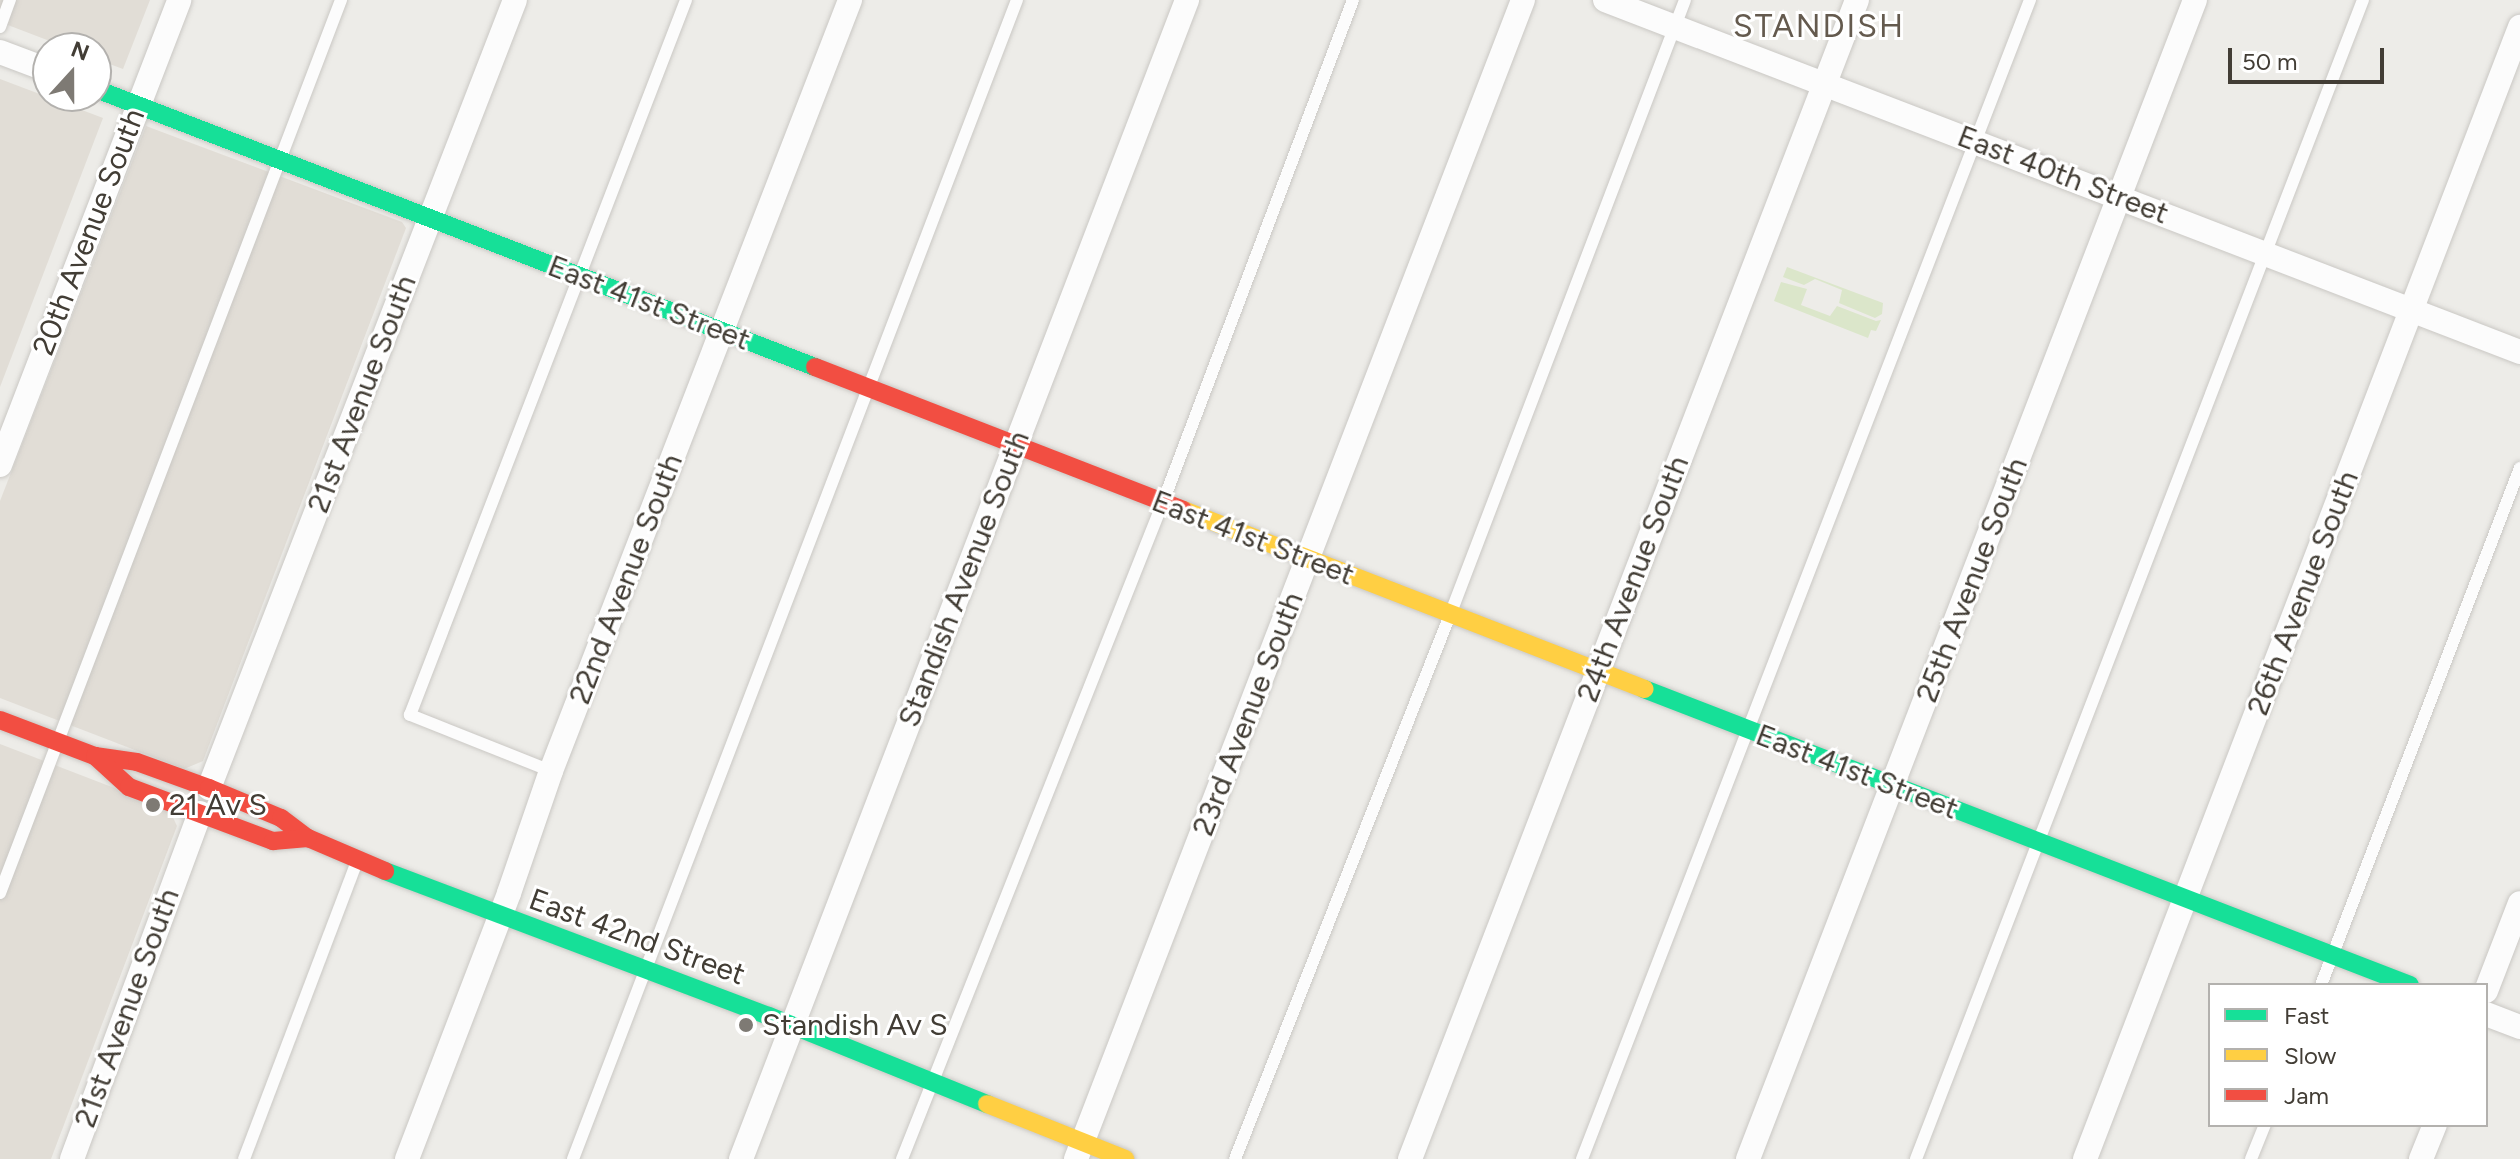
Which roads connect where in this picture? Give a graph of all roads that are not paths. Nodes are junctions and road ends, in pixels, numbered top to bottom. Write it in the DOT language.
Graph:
graph roads {
  1 [pos="10,0"];
  2 [pos="179,0"];
  3 [pos="341,0"];
  4 [pos="515,0"];
  5 [pos="686,0"];
  6 [pos="850,0"];
  7 [pos="1017,0"];
  8 [pos="1187,0"];
  9 [pos="1353,0"];
  10 [pos="1523,0"];
  11 [pos="1605,0"];
  12 [pos="1685,0"];
  13 [pos="1857,0"];
  14 [pos="2030,0"];
  15 [pos="2195,0"];
  16 [pos="2363,0"];
  17 [pos="1675,26"];
  18 [pos="0,27"];
  19 [pos="2520,27"];
  20 [pos="0,52"];
  21 [pos="32,64"];
  22 [pos="1825,83"];
  23 [pos="112,95"];
  24 [pos="138,105"];
  25 [pos="1975,140"];
  26 [pos="280,161"];
  27 [pos="2120,196"];
  28 [pos="431,219"];
  29 [pos="2265,254"];
  30 [pos="580,276"];
  31 [pos="2412,310"];
  32 [pos="722,331"];
  33 [pos="2520,352"];
  34 [pos="868,388"];
  35 [pos="1016,445"];
  36 [pos="0,465"];
  37 [pos="2520,468"];
  38 [pos="1163,502"];
  39 [pos="1307,559"];
  40 [pos="1450,615"];
  41 [pos="1598,672"];
  42 [pos="0,720"];
  43 [pos="1749,730"];
  44 [pos="56,742"];
  45 [pos="95,756"];
  46 [pos="551,771"];
  47 [pos="1893,784"];
  48 [pos="209,788"];
  49 [pos="200,813"];
  50 [pos="308,838"];
  51 [pos="2039,842"];
  52 [pos="357,861"];
  53 [pos="0,893"];
  54 [pos="2186,898"];
  55 [pos="2520,903"];
  56 [pos="500,916"];
  57 [pos="2333,956"];
  58 [pos="646,970"];
  59 [pos="2322,983"];
  60 [pos="2405,983"];
  61 [pos="2488,986"];
  62 [pos="2488,1015"];
  63 [pos="793,1026"];
  64 [pos="2520,1027"];
  65 [pos="932,1080"];
  66 [pos="2264,1127"];
  67 [pos="2434,1127"];
  68 [pos="1079,1150"];
  69 [pos="72,1159"];
  70 [pos="244,1159"];
  71 [pos="407,1159"];
  72 [pos="573,1159"];
  73 [pos="741,1159"];
  74 [pos="902,1159"];
  75 [pos="1125,1159"];
  76 [pos="1235,1159"];
  77 [pos="1410,1159"];
  78 [pos="1582,1159"];
  79 [pos="1748,1159"];
  80 [pos="1916,1159"];
  81 [pos="2085,1159"];
  82 [pos="2251,1159"];
  83 [pos="2421,1159"];
  1 -- 18 [label="lane"];
  2 -- 24 [label="street, 20th Avenue South"];
  3 -- 26 [label="lane"];
  4 -- 28 [label="street, 21st Avenue South"];
  5 -- 30 [label="lane"];
  6 -- 32 [label="street, 22nd Avenue South"];
  7 -- 34 [label="lane"];
  8 -- 35 [label="street, Standish Avenue South"];
  9 -- 38 [label="lane"];
  10 -- 39 [label="street, 23rd Avenue South"];
  11 -- 17 [label="street, East 40th Street"];
  12 -- 17 [label="lane"];
  13 -- 22 [label="street, 24th Avenue South"];
  14 -- 25 [label="lane"];
  15 -- 27 [label="street, 25th Avenue South"];
  16 -- 29 [label="lane"];
  17 -- 22 [label="street, East 40th Street"];
  17 -- 40 [label="lane"];
  19 -- 31 [label="street, 26th Avenue South"];
  20 -- 21 [label="street"];
  22 -- 25 [label="street, East 40th Street"];
  22 -- 41 [label="street, 24th Avenue South"];
  23 -- 24 [label="street, East 41st Street"];
  24 -- 26 [label="street, East 41st Street"];
  24 -- 36 [label="street, 20th Avenue South"];
  25 -- 27 [label="street, East 40th Street"];
  25 -- 43 [label="lane"];
  26 -- 28 [label="street, East 41st Street"];
  26 -- 44 [label="lane"];
  27 -- 29 [label="street, East 40th Street"];
  27 -- 47 [label="street, 25th Avenue South"];
  28 -- 30 [label="street, East 41st Street"];
  28 -- 48 [label="street, 21st Avenue South"];
  29 -- 31 [label="street, East 40th Street"];
  29 -- 51 [label="lane"];
  30 -- 32 [label="street, East 41st Street"];
  30 -- 46 [label="lane"];
  31 -- 33 [label="street, East 40th Street"];
  31 -- 54 [label="street, 26th Avenue South"];
  32 -- 34 [label="street, East 41st Street"];
  32 -- 46 [label="street, 22nd Avenue South"];
  34 -- 35 [label="street, East 41st Street"];
  34 -- 58 [label="lane"];
  35 -- 38 [label="street, East 41st Street"];
  35 -- 63 [label="street, Standish Avenue South"];
  37 -- 57 [label="lane"];
  38 -- 39 [label="street, East 41st Street"];
  38 -- 65 [label="lane"];
  39 -- 40 [label="street, East 41st Street"];
  39 -- 68 [label="street, 23rd Avenue South"];
  40 -- 41 [label="street, East 41st Street"];
  40 -- 76 [label="lane"];
  41 -- 43 [label="street, East 41st Street"];
  41 -- 77 [label="street, 24th Avenue South"];
  42 -- 44 [label="street, East 42nd Street"];
  43 -- 47 [label="street, East 41st Street"];
  43 -- 78 [label="lane"];
  44 -- 45 [label="street, East 42nd Street"];
  44 -- 53 [label="lane"];
  45 -- 48 [label="street, East 42nd Street"];
  45 -- 49 [label="street, East 42nd Street"];
  46 -- 56 [label="street, 22nd Avenue South"];
  47 -- 51 [label="street, East 41st Street"];
  47 -- 79 [label="street, 25th Avenue South"];
  48 -- 50 [label="street, East 42nd Street"];
  49 -- 50 [label="street, East 42nd Street"];
  49 -- 69 [label="street, 21st Avenue South"];
  50 -- 52 [label="street, East 42nd Street"];
  51 -- 54 [label="street, East 41st Street"];
  51 -- 80 [label="lane"];
  52 -- 56 [label="street, East 42nd Street"];
  52 -- 70 [label="lane"];
  54 -- 57 [label="street, East 41st Street"];
  54 -- 81 [label="street, 26th Avenue South"];
  55 -- 61 [label="street"];
  56 -- 58 [label="street, East 42nd Street"];
  56 -- 71 [label="street, 22nd Avenue South"];
  57 -- 59 [label="lane"];
  57 -- 60 [label="street, East 41st Street"];
  58 -- 63 [label="street, East 42nd Street"];
  58 -- 72 [label="lane"];
  62 -- 64 [label="street"];
  63 -- 65 [label="street, East 42nd Street"];
  63 -- 73 [label="street, Standish Avenue South"];
  65 -- 68 [label="street, East 42nd Street"];
  65 -- 74 [label="lane"];
  66 -- 82 [label="lane"];
  67 -- 83 [label="street"];
  68 -- 75 [label="street, East 42nd Street"];
}
